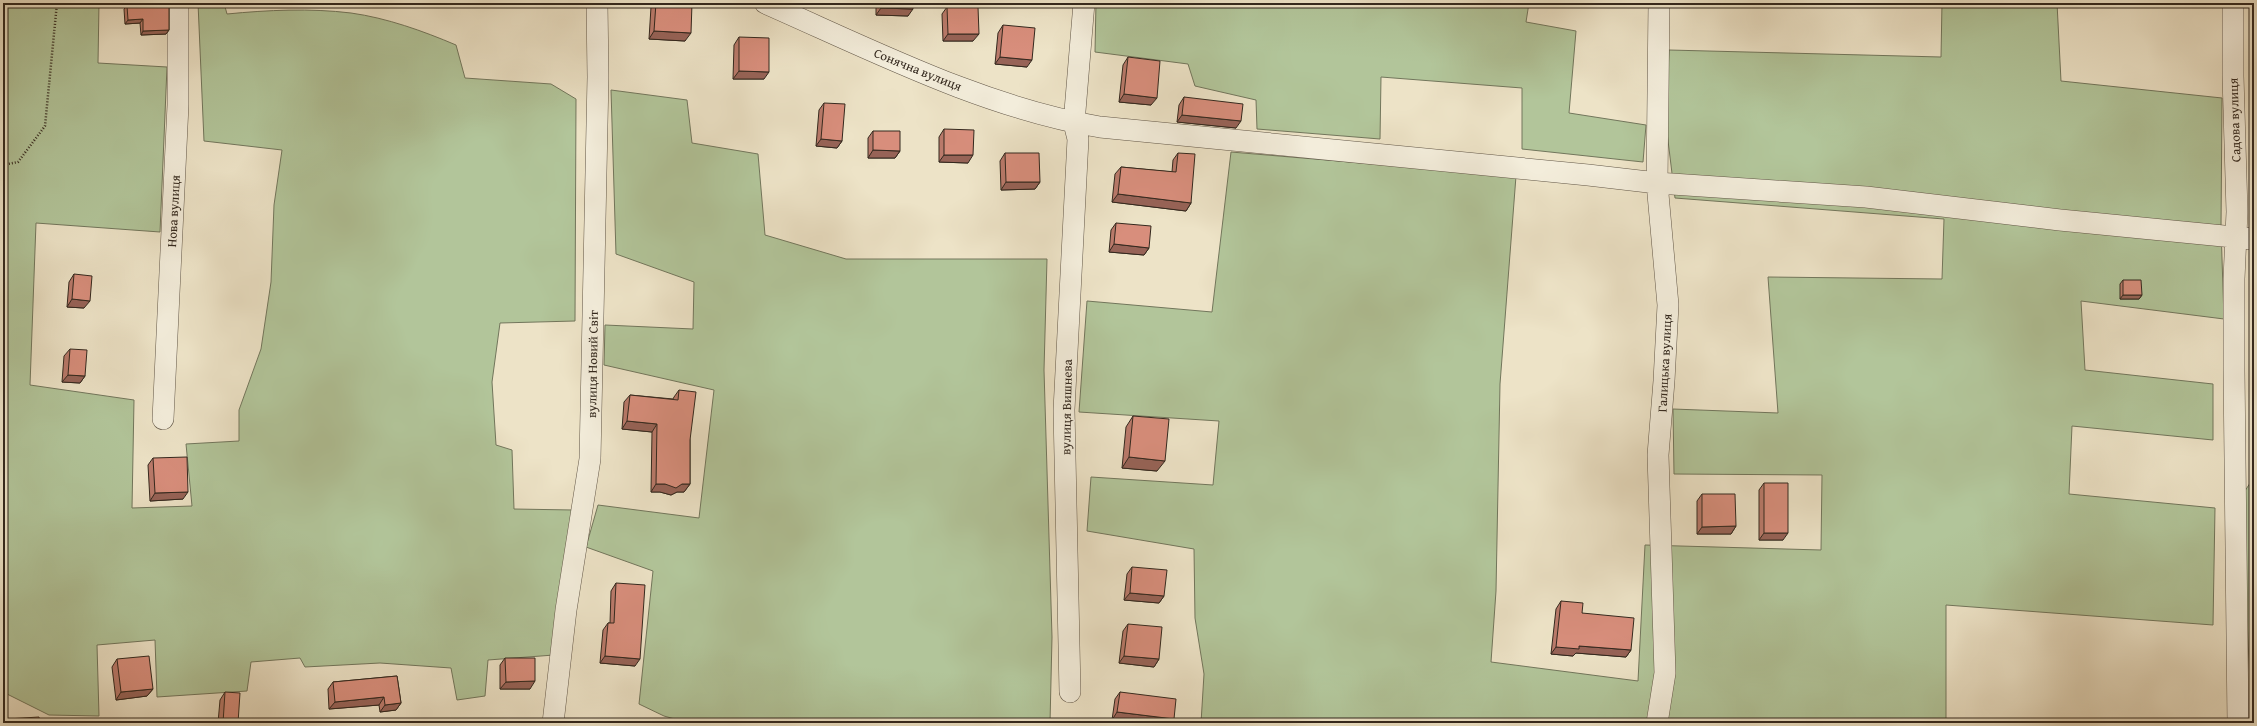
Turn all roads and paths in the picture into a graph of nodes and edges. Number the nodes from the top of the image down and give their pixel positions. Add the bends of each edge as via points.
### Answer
1 (57, 3) edge
2 (178, 3) edge
3 (597, 3) edge
4 (765, 3) edge
5 (1084, 3) edge
6 (1659, 3) edge
7 (2234, 3) edge
8 (1074, 123) junction
9 (3, 165) edge
10 (1657, 184) junction
11 (2245, 238) edge
12 (163, 419) dead end
13 (1070, 692) dead end
14 (553, 723) edge
15 (1658, 723) edge
16 (2238, 723) edge

1 - 9 path via 45,126 18,162
2 - 12 street, Нова вулиця via 178,105
3 - 14 street, вулиця Новий Світ via 598,76 590,459 566,610
4 - 8 street, Сонячна вулиця via 937,79
5 - 8 street, вулиця Вишнева
6 - 10 street, Галицька вулиця
7 - 11 street, Садова вулиця
8 - 10 street, Сонячна вулиця
8 - 13 street, вулиця Вишнева via 1078,139 1064,410
10 - 11 street, Сонячна вулиця via 1866,197 2060,220
10 - 15 street, Галицька вулиця via 1668,305 1658,455 1666,673
11 - 16 street, Садова вулиця via 2234,371

